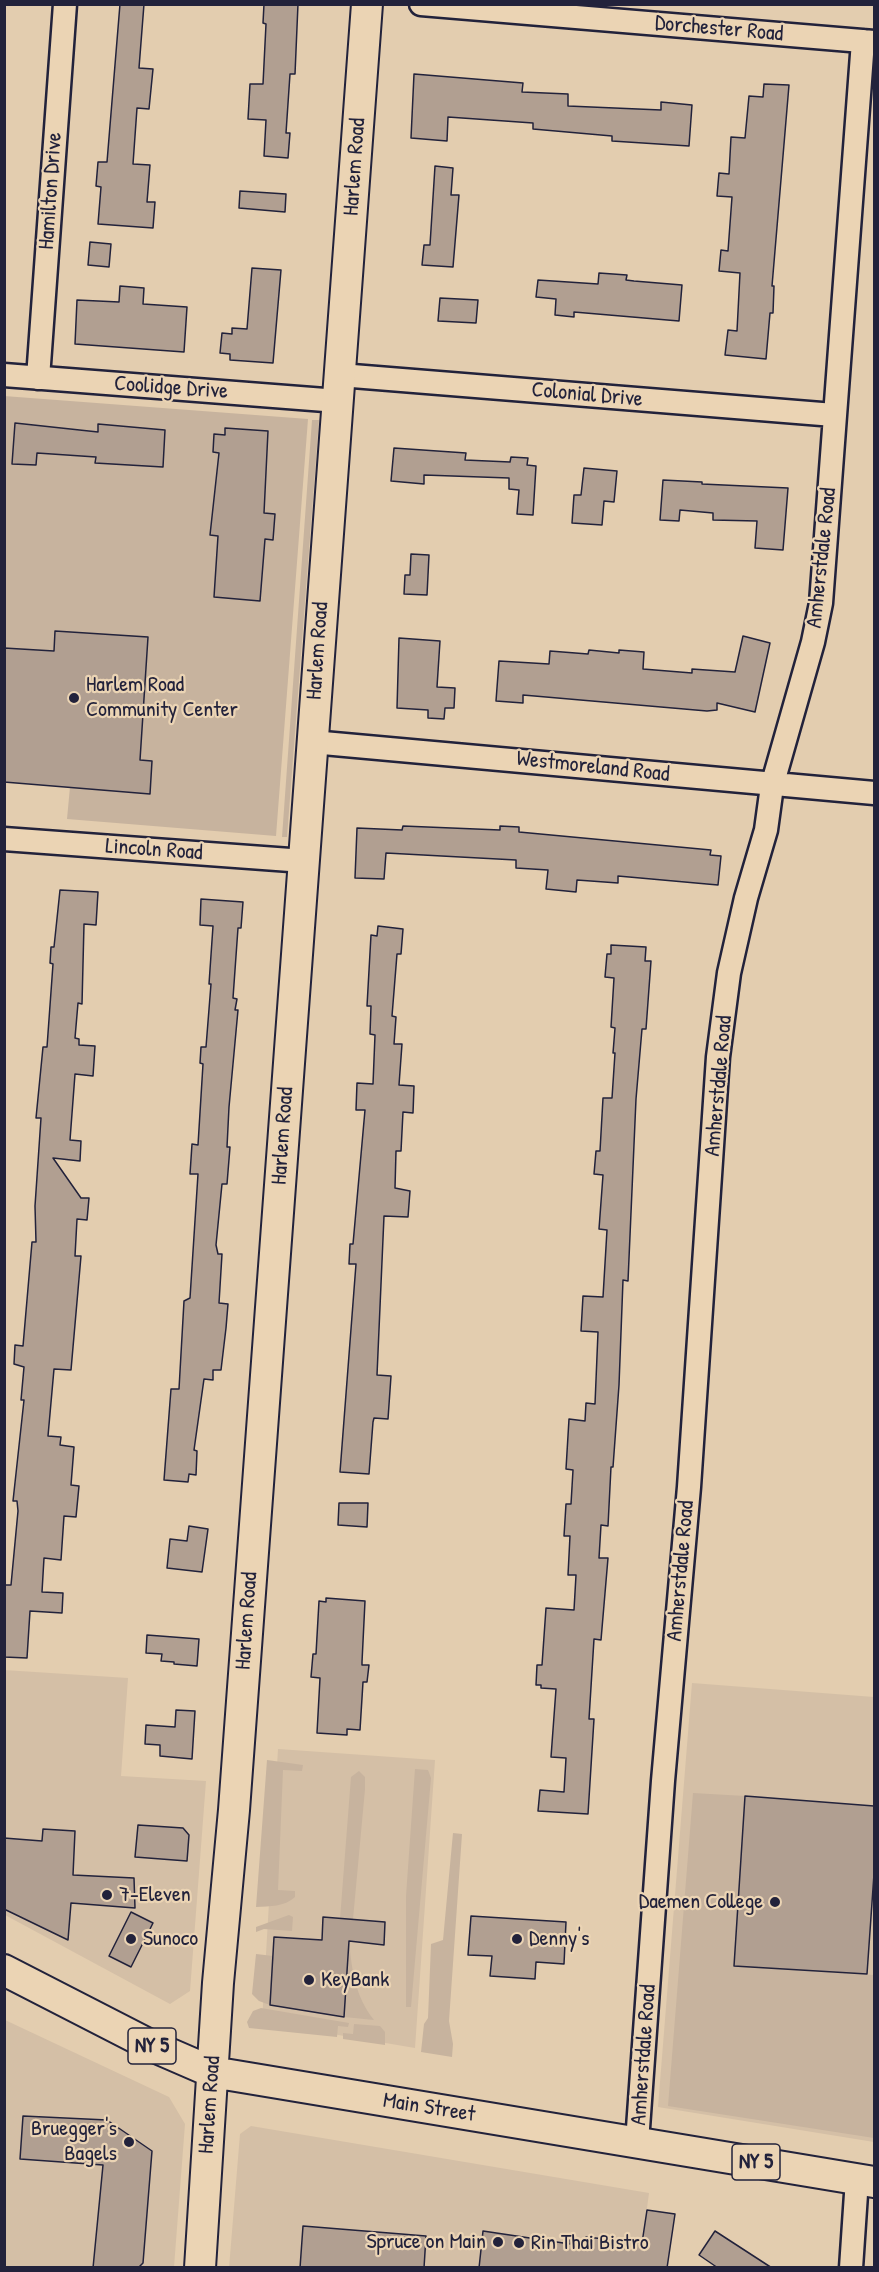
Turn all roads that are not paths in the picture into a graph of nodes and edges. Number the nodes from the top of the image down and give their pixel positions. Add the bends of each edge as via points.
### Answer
1 (65, 4) edge
2 (367, 4) edge
3 (421, 4) edge
4 (869, 41) edge
5 (4, 375) edge
6 (38, 378) junction
7 (339, 388) junction
8 (834, 415) junction
9 (312, 742) junction
10 (772, 786) junction
11 (874, 793) edge
12 (4, 839) edge
13 (304, 861) junction
14 (4, 1970) edge
15 (212, 2072) junction
16 (637, 2142) junction
17 (866, 2180) edge
18 (200, 2268) edge
19 (852, 2268) edge

1 - 6 street, Hamilton Drive
2 - 7 main road, Harlem Road
3 - 4 street, Dorchester Road
4 - 8 street, Amherstdale Road
5 - 6 street, Coolidge Drive
6 - 7 street, Coolidge Drive
7 - 8 street, Colonial Drive
7 - 9 main road, Harlem Road
8 - 10 street, Amherstdale Road via 821,603
9 - 10 street, Westmoreland Road
9 - 13 main road, Harlem Road
10 - 11 street, Westmoreland Road
10 - 16 street, Amherstdale Road via 766,830 729,973 718,1057 691,1463
12 - 13 street, Lincoln Road
13 - 15 main road, Harlem Road
14 - 15 main road, Main Street / NY 5 via 152,2046
15 - 16 main road, Main Street / NY 5
15 - 18 main road, Harlem Road
16 - 17 main road, Main Street / NY 5
17 - 19 street

